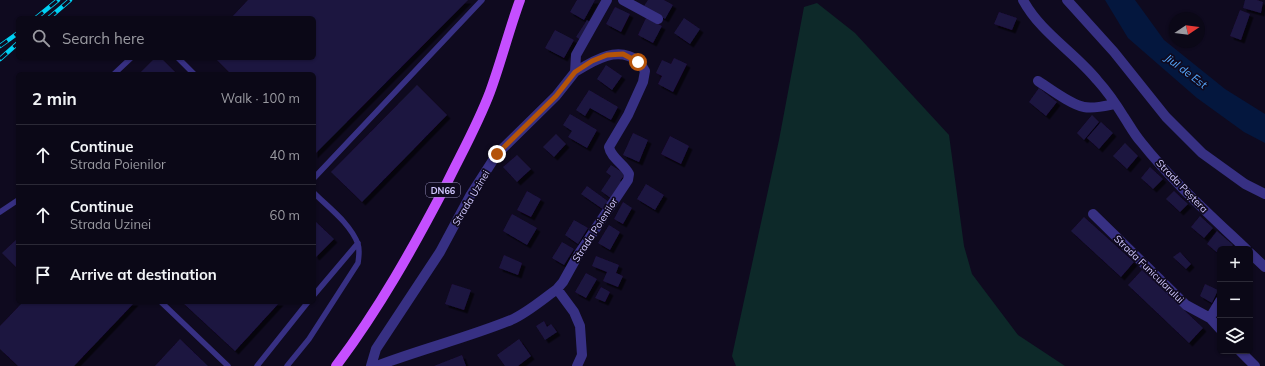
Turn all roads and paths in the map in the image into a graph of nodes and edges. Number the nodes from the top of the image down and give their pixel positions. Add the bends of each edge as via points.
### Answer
1 (482, 0) edge
2 (520, 0) edge
3 (607, 0) edge
4 (623, 0) edge
5 (1023, 0) edge
6 (1066, 0) edge
7 (658, 19) dead end
8 (129, 60) edge
9 (180, 60) edge
10 (116, 72) edge
11 (192, 72) edge
12 (575, 72) junction
13 (1038, 81) dead end
14 (1115, 104) junction
15 (316, 176) edge
16 (1265, 194) edge
17 (316, 195) edge
18 (16, 201) edge
19 (0, 212) edge
20 (1092, 214) dead end
21 (358, 243) junction
22 (1243, 246) edge
23 (1253, 256) edge
24 (1265, 267) edge
25 (557, 289) junction
26 (316, 293) edge
27 (163, 304) edge
28 (306, 304) edge
29 (1217, 307) edge
30 (1210, 318) junction
31 (1217, 326) edge
32 (1243, 354) edge
33 (228, 366) edge
34 (257, 366) edge
35 (287, 366) edge
36 (336, 366) edge
37 (371, 366) edge
38 (377, 366) edge
39 (577, 366) edge
40 (1255, 366) edge

1 - 15 lane
2 - 36 main road, DN66 via 490,92 471,136 397,274 368,322
3 - 12 street via 576,55
4 - 7 street
5 - 14 street via 1049,35 1075,56 1098,80
6 - 16 street via 1114,52 1166,117 1202,153 1245,184
8 - 10 lane
9 - 11 lane
12 - 25 street, Strada Poienilor via 607,55 623,54 638,62 645,71 643,82 628,115 609,147 610,153 626,168 628,180
12 - 37 street, Strada Uzinei via 556,96 497,154 470,196 440,252 376,349
13 - 14 street via 1083,107
14 - 22 street, Strada Peștera via 1132,131 1161,166
17 - 21 lane via 347,226
18 - 19 lane
20 - 30 street, Strada Funicularului via 1186,305
21 - 26 lane
21 - 35 lane via 358,263 309,339
23 - 24 street
25 - 38 street, Strada Poienilor via 512,319
25 - 39 street via 574,312 580,326 582,354
27 - 33 lane
28 - 34 lane
29 - 30 street
30 - 31 street, Strada Funicularului
32 - 40 street

